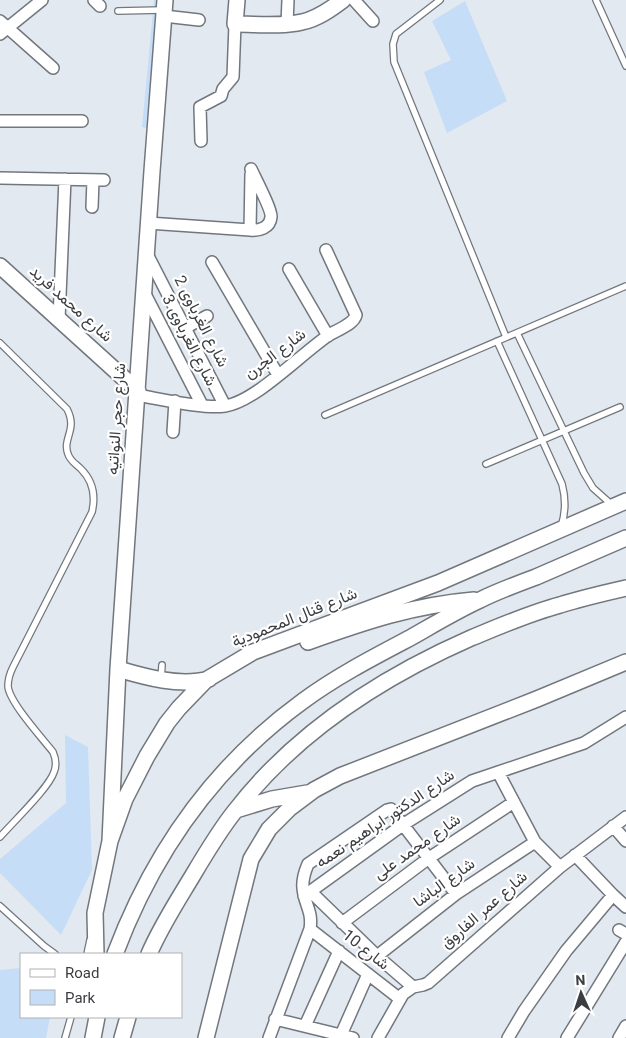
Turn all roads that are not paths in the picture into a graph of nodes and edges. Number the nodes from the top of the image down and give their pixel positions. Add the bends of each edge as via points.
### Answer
1 (237, 0) edge
2 (288, 0) edge
3 (354, 0) edge
4 (440, 0) edge
5 (596, 0) edge
6 (39, 1) edge
7 (339, 2) edge
8 (165, 8) edge
9 (118, 11) dead end
10 (199, 20) dead end
11 (373, 21) dead end
12 (235, 24) junction
13 (287, 24) junction
14 (3, 28) edge
15 (626, 66) edge
16 (53, 68) dead end
17 (0, 121) edge
18 (82, 121) dead end
19 (201, 140) dead end
20 (0, 178) edge
21 (65, 179) junction
22 (92, 207) dead end
23 (148, 223) junction
24 (250, 230) junction
25 (326, 250) dead end
26 (146, 252) junction
27 (212, 262) dead end
28 (0, 266) edge
29 (289, 269) dead end
30 (626, 286) edge
31 (144, 292) junction
32 (207, 316) dead end
33 (59, 319) junction
34 (186, 328) junction
35 (517, 333) junction
36 (328, 336) junction
37 (506, 337) junction
38 (497, 341) junction
39 (0, 343) edge
40 (278, 375) junction
41 (138, 393) junction
42 (175, 401) junction
43 (202, 405) junction
44 (225, 406) junction
45 (620, 407) dead end
46 (325, 415) dead end
47 (564, 431) junction
48 (172, 432) dead end
49 (541, 440) junction
50 (486, 464) dead end
51 (620, 503) edge
52 (560, 530) junction
53 (626, 538) edge
54 (626, 588) edge
55 (480, 600) junction
56 (626, 662) edge
57 (118, 669) junction
58 (206, 680) junction
59 (626, 717) edge
60 (498, 772) junction
61 (310, 793) junction
62 (514, 802) junction
63 (236, 810) junction
64 (626, 816) edge
65 (404, 824) junction
66 (613, 826) junction
67 (0, 836) edge
68 (110, 840) junction
69 (626, 841) edge
70 (535, 842) junction
71 (575, 854) junction
72 (429, 858) junction
73 (560, 867) junction
74 (307, 894) junction
75 (456, 894) junction
76 (613, 896) junction
77 (0, 906) edge
78 (626, 907) edge
79 (95, 914) junction
80 (342, 923) junction
81 (310, 928) junction
82 (626, 942) edge
83 (339, 951) junction
84 (54, 953) edge
85 (87, 953) edge
86 (96, 953) edge
87 (115, 953) edge
88 (150, 953) edge
89 (377, 956) junction
90 (368, 974) junction
91 (412, 987) junction
92 (400, 999) junction
93 (71, 1018) edge
94 (97, 1018) edge
95 (128, 1018) edge
96 (275, 1019) junction
97 (311, 1031) edge
98 (341, 1035) junction
99 (66, 1038) edge
100 (93, 1038) edge
101 (122, 1038) edge
102 (206, 1038) edge
103 (268, 1038) edge
104 (353, 1038) edge
105 (378, 1038) edge
106 (508, 1038) edge
107 (567, 1038) edge

1 - 12 main road
2 - 13 street
3 - 11 street
4 - 37 lane via 396,34 394,62
5 - 15 lane
6 - 14 street
7 - 13 main road via 314,18
8 - 9 lane
8 - 10 street
8 - 23 main road, شارع حجر النواتيه
12 - 13 main road
12 - 19 street via 233,77 221,96 200,107
14 - 16 street
17 - 18 street
20 - 21 street
21 - 22 street via 98,180
21 - 33 street
23 - 24 street
23 - 26 main road, شارع حجر النواتيه
24 - 24 street via 263,228 271,218 251,169
25 - 36 street, شارع الجرن via 356,316
26 - 31 main road, شارع حجر النواتيه
26 - 34 street, شارع الغرباوى 2
27 - 40 street
28 - 33 main road, شارع محمد فريد
29 - 36 street
30 - 35 lane
31 - 41 main road, شارع حجر النواتيه
31 - 43 street, شارع الغرباوى 3
32 - 34 street
33 - 41 main road, شارع محمد فريد
34 - 44 street, شارع الغرباوى 2
35 - 37 lane
35 - 47 lane
36 - 40 street, شارع الجرن
37 - 38 lane
38 - 46 lane
38 - 49 lane
39 - 67 lane via 67,409 72,422 67,441 68,453 87,477 94,503 8,680 14,701 53,752 56,762 46,785
40 - 44 street, شارع الجرن via 242,401
41 - 42 street, شارع الجرن
41 - 57 main road, شارع حجر النواتيه
42 - 43 street, شارع الجرن
42 - 48 street
43 - 44 street, شارع الجرن
45 - 47 lane
47 - 49 lane
47 - 51 lane via 588,481 599,495
49 - 50 lane
49 - 52 lane via 564,493 565,512
51 - 52 main road, شارع قنال المحمودية
52 - 58 main road, شارع قنال المحمودية via 438,583 270,645 236,660
53 - 55 main road
54 - 63 main road via 524,617 455,645 390,678 302,741
55 - 58 main road via 446,602 402,611
55 - 87 main road via 326,685 282,717 241,754 202,797 166,847 137,901
56 - 61 main road via 340,776
57 - 58 main road via 162,672 191,682
57 - 68 main road, شارع حجر النواتيه
58 - 68 main road, شارع قنال المحمودية via 156,739 125,799
59 - 60 street, شارع الدكتور ابراهيم نعمه via 584,743
60 - 62 street
60 - 65 street, شارع الدكتور ابراهيم نعمه via 472,781
61 - 63 main road via 272,799
61 - 102 main road via 269,830 251,859
62 - 70 street
62 - 72 street, شارع محمد على
63 - 88 main road via 176,903
64 - 66 street, شارع عمر الفاروق
65 - 72 street
65 - 74 street, شارع الدكتور ابراهيم نعمه
65 - 74 street via 392,810 387,810 308,864 303,888
66 - 69 street
66 - 71 street, شارع عمر الفاروق
68 - 79 main road, شارع قنال المحمودية
70 - 73 street
70 - 75 street, شارع الباشا
71 - 73 street, شارع عمر الفاروق
71 - 76 street
72 - 75 street
72 - 80 street, شارع محمد على
73 - 91 street, شارع عمر الفاروق via 428,983
74 - 80 street
74 - 81 street
75 - 89 street, شارع الباشا
76 - 78 street
76 - 106 street via 566,951
77 - 84 lane
79 - 85 lane, شارع قنال المحمودية
79 - 86 main road
80 - 89 street
81 - 83 street, شارع 10
81 - 96 street
82 - 107 street
83 - 90 street, شارع 10
83 - 97 street
89 - 91 street
90 - 92 street, شارع 10
90 - 98 street
91 - 92 street, شارع عمر الفاروق
92 - 105 street, شارع عمر الفاروق
93 - 99 lane
94 - 100 main road
95 - 101 main road
96 - 97 street
96 - 103 street
97 - 98 street
98 - 104 street

